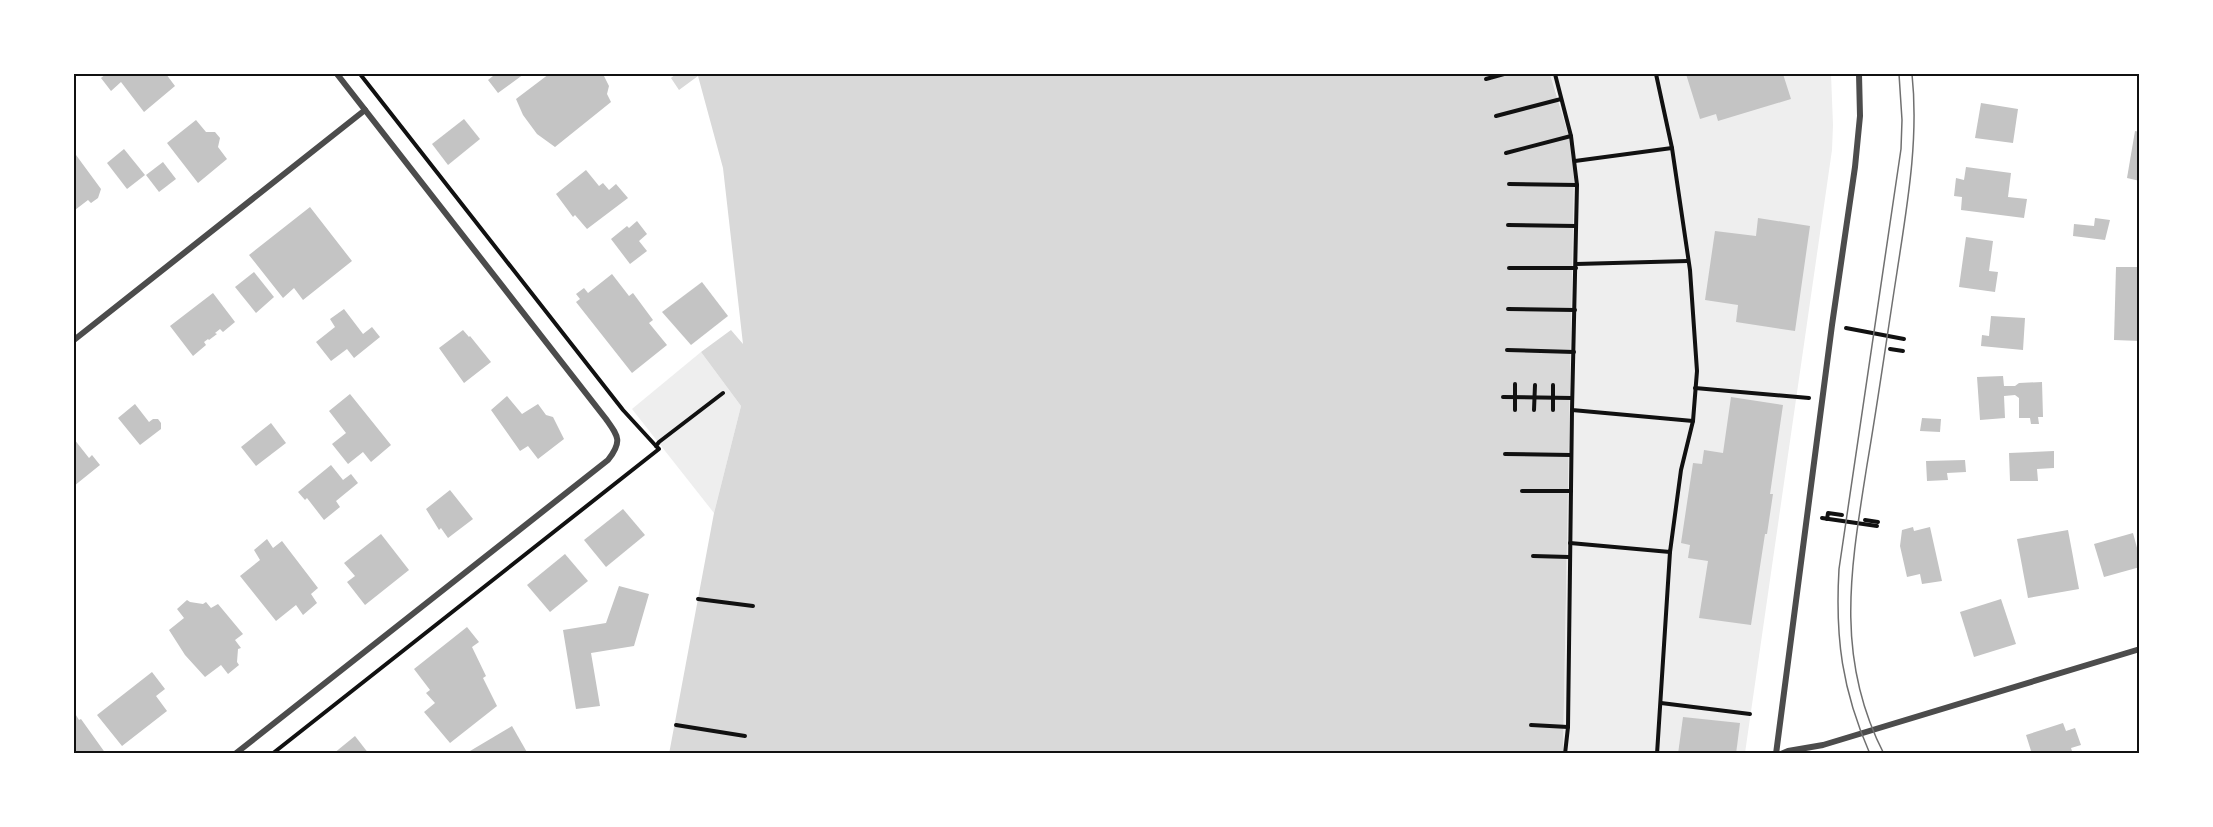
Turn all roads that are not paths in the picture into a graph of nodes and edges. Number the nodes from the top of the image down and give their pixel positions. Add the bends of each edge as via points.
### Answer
1 (336, 74) edge
2 (1859, 74) edge
3 (365, 110) junction
4 (74, 340) edge
5 (2139, 649) edge
6 (235, 753) edge
7 (1776, 753) edge
8 (1781, 753) edge

1 - 3 street
2 - 7 street via 1855,167
3 - 4 street
3 - 6 street via 600,410 618,443 608,460
5 - 8 street via 1823,746

